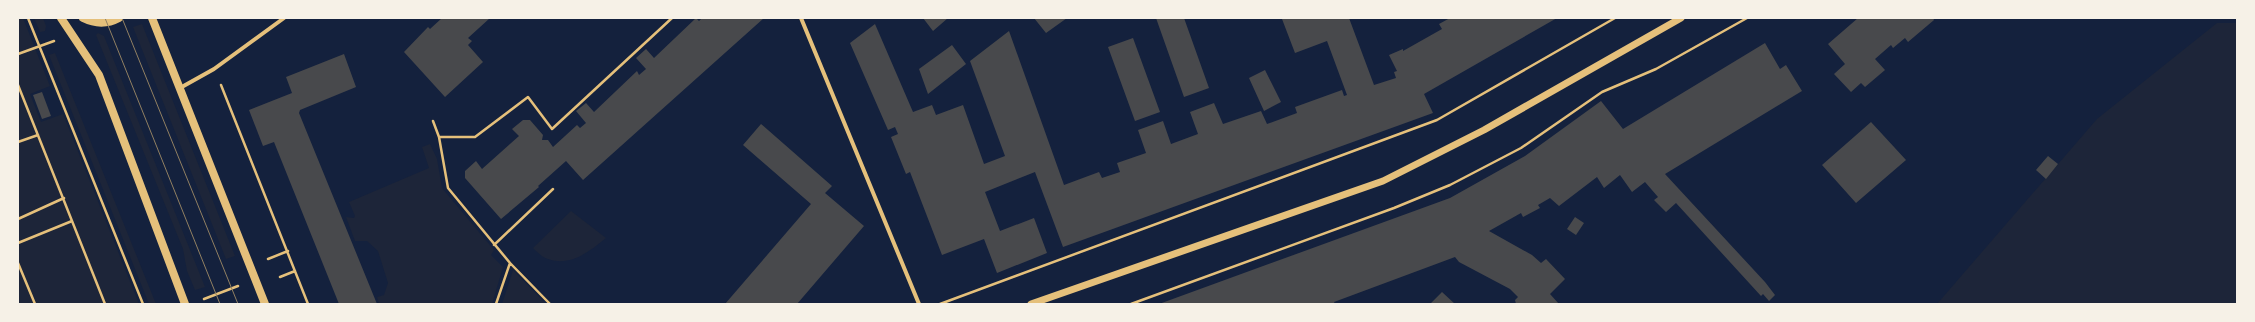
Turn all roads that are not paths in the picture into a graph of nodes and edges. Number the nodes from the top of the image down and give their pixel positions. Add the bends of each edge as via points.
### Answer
1 (61, 18) edge
2 (83, 18) edge
3 (119, 18) edge
4 (152, 18) edge
5 (284, 18) edge
6 (801, 18) edge
7 (1681, 18) edge
8 (180, 88) junction
9 (185, 304) edge
10 (265, 304) edge
11 (919, 304) edge
12 (1031, 304) edge

1 - 9 main road via 99,75
2 - 3 main road via 96,23 107,23
4 - 8 main road
5 - 8 street via 214,69
6 - 11 street
7 - 12 street via 1484,130 1384,181
8 - 10 main road

